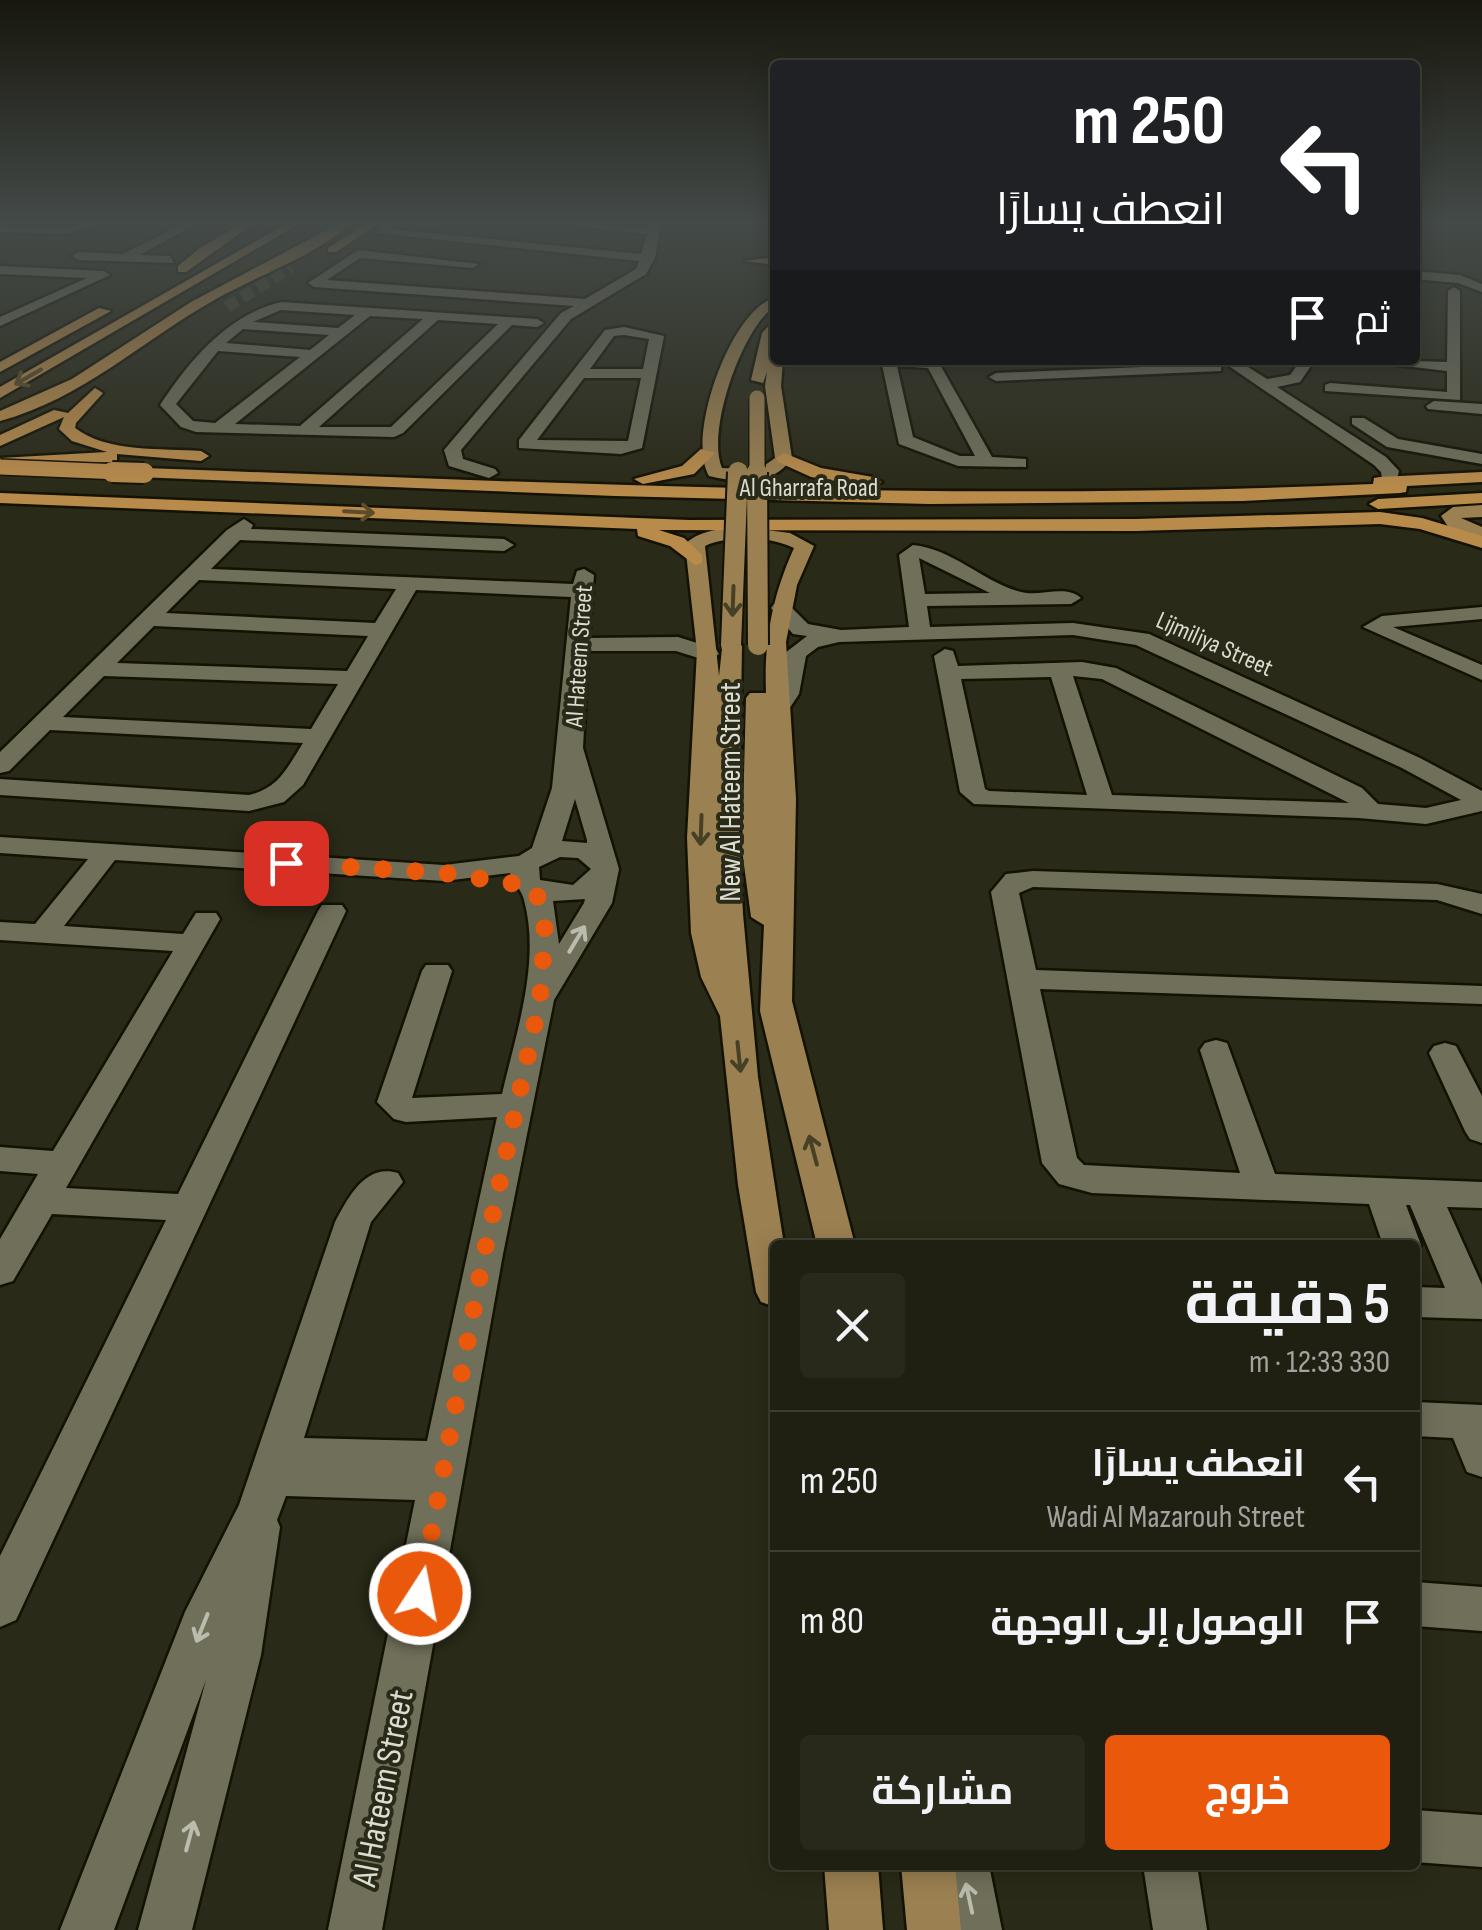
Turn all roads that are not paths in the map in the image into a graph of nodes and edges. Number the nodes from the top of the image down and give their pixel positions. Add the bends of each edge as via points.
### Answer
1 (99, 314) edge
2 (123, 314) edge
3 (138, 314) edge
4 (177, 314) edge
5 (185, 314) edge
6 (186, 314) edge
7 (256, 314) tunnel mouth
8 (363, 314) edge
9 (394, 314) edge
10 (569, 314) edge
11 (756, 314) edge
12 (766, 314) edge
13 (1456, 314) edge
14 (179, 317) junction
15 (434, 317) junction
16 (508, 322) junction
17 (538, 323) dead end
18 (242, 325) junction
19 (341, 332) junction
20 (770, 332) edge
21 (102, 335) junction
22 (216, 346) junction
23 (311, 354) junction
24 (525, 362) junction
25 (571, 365) junction
26 (775, 365) edge
27 (889, 365) edge
28 (934, 365) edge
29 (1017, 365) edge
30 (1174, 365) edge
31 (1223, 365) edge
32 (1311, 365) edge
33 (1404, 365) edge
34 (0, 368) edge
35 (651, 374) junction
36 (1025, 376) junction
37 (996, 377) dead end
38 (450, 382) junction
39 (1457, 382) junction
40 (509, 384) junction
41 (1266, 384) junction
42 (101, 389) junction
43 (0, 393) edge
44 (1330, 397) junction
45 (1288, 398) junction
46 (1482, 398) edge
47 (749, 399) junction
48 (1482, 408) edge
49 (1404, 412) junction
50 (0, 416) edge
51 (220, 428) junction
52 (0, 431) edge
53 (304, 431) junction
54 (0, 444) edge
55 (1362, 447) junction
56 (155, 452) junction
57 (707, 453) junction
58 (1473, 453) edge
59 (209, 457) junction
60 (784, 458) junction
61 (986, 462) junction
62 (1020, 463) dead end
63 (0, 465) edge
64 (488, 473) junction
65 (1438, 479) junction
66 (1482, 479) edge
67 (636, 480) junction
68 (675, 481) junction
69 (0, 482) edge
70 (876, 482) junction
71 (1389, 482) junction
72 (134, 487) junction
73 (0, 498) edge
74 (1158, 498) junction
75 (1482, 498) edge
76 (0, 507) edge
77 (1290, 508) junction
78 (1482, 511) edge
79 (583, 524) junction
80 (1059, 525) junction
81 (1482, 532) edge
82 (1482, 542) edge
83 (695, 559) junction
84 (195, 574) junction
85 (410, 583) junction
86 (492, 586) junction
87 (1019, 598) junction
88 (1071, 598) dead end
89 (917, 603) junction
90 (781, 608) junction
91 (703, 610) junction
92 (1482, 614) edge
93 (149, 619) junction
94 (382, 630) junction
95 (926, 634) junction
96 (841, 636) junction
97 (656, 643) junction
98 (578, 645) junction
99 (732, 648) junction
100 (98, 669) junction
101 (1060, 670) junction
102 (1482, 673) edge
103 (353, 678) junction
104 (777, 710) junction
105 (44, 723) junction
106 (318, 737) junction
107 (572, 741) junction
108 (0, 766) edge
109 (1455, 784) junction
110 (0, 787) edge
111 (1482, 802) edge
112 (1102, 803) junction
113 (1362, 807) junction
114 (0, 845) edge
115 (118, 853) junction
116 (603, 867) junction
117 (534, 873) junction
118 (1482, 905) edge
119 (332, 911) dead end
120 (0, 931) edge
121 (53, 934) junction
122 (437, 971) dead end
123 (1022, 979) junction
124 (1482, 994) edge
125 (540, 1000) junction
126 (776, 1011) junction
127 (1216, 1050) dead end
128 (1445, 1053) dead end
129 (513, 1112) junction
130 (1482, 1131) edge
131 (0, 1159) edge
132 (63, 1164) junction
133 (386, 1182) dead end
134 (1262, 1187) junction
135 (1383, 1192) junction
136 (1423, 1193) junction
137 (1482, 1195) edge
138 (42, 1200) junction
139 (188, 1208) junction
140 (835, 1240) edge
141 (1400, 1240) edge
142 (770, 1268) edge
143 (0, 1271) edge
144 (1420, 1294) edge
145 (1476, 1304) edge
146 (1420, 1420) edge
147 (1477, 1434) edge
148 (444, 1471) junction
149 (269, 1481) junction
150 (11, 1560) edge
151 (1420, 1604) edge
152 (0, 1605) edge
153 (1482, 1609) edge
154 (1420, 1836) edge
155 (1482, 1841) edge
156 (928, 1870) edge
157 (963, 1870) edge
158 (1171, 1870) edge
159 (87, 1930) edge
160 (165, 1930) edge
161 (355, 1930) edge
162 (934, 1930) edge
163 (975, 1930) edge
164 (1180, 1930) edge

1 - 34 highway
2 - 21 highway
3 - 21 highway
4 - 50 highway
5 - 14 highway
6 - 14 highway
7 - 18 street
8 - 19 street
9 - 15 street
10 - 24 street
11 - 57 main road via 726,372
12 - 47 main road, New Al Hateem Street via 746,353
13 - 39 street
14 - 50 highway via 48,398
15 - 16 street
15 - 53 street
16 - 17 street
16 - 38 street
18 - 19 street
18 - 22 street
19 - 23 street
20 - 47 main road, New Al Hateem Street
21 -> 43 highway
22 - 23 street
22 - 51 street via 168,405 187,424
23 - 51 street
24 - 25 street
24 - 40 street
25 - 35 street
25 - 35 street via 610,332 653,333
25 - 35 street via 525,444 634,446
26 - 60 main road
27 - 61 street via 905,440 953,460
28 - 61 street
29 - 36 street
30 - 36 street
31 - 41 street
32 - 44 street
33 - 39 street
36 - 37 street
38 - 40 street
38 - 53 street via 393,432
39 - 44 street
39 - 46 street
39 - 49 street
40 - 64 street via 450,456
41 - 44 street
41 - 45 street
42 - 52 highway
42 - 54 highway
42 - 56 highway via 68,422 71,434
44 - 45 street
44 - 49 street
44 - 58 street via 1393,443
45 - 55 street
47 - 99 main road, New Al Hateem Street, bridge
48 - 49 street
49 - 58 street via 1410,431
51 - 53 street
54 - 56 highway
55 - 65 street via 1398,468
55 - 71 street via 1388,468
56 - 59 highway
57 - 60 main road via 710,468 733,476 772,472
57 - 67 highway via 688,470
59 - 63 highway
59 - 64 highway
59 - 72 highway via 112,462 79,470 65,482 81,492
60 - 70 highway via 817,473
61 - 62 street
63 - 72 highway, bridge
64 - 67 highway
65 - 66 highway
65 - 71 highway
66 - 74 highway, Al Gharrafa Road
67 - 68 highway
68 - 70 highway
68 - 74 highway
69 - 72 highway
70 - 71 highway via 1285,490
72 - 73 highway
72 - 74 highway, Al Gharrafa Road
72 - 76 highway
72 - 77 highway, Al Gharrafa Road via 747,512
72 -> 79 highway
75 - 77 highway, Al Gharrafa Road
77 - 80 highway
78 - 81 main road via 1450,516
79 - 80 highway
79 - 83 highway via 660,536
80 - 82 highway via 1380,518
83 - 90 main road via 696,542 708,536 796,539 804,550
83 - 91 main road
84 - 85 street
84 - 86 street via 239,530 506,541
84 - 93 street
85 - 86 street
85 - 94 street
86 - 98 street, Al Hateem Street via 583,581
87 - 88 street
87 - 89 street
87 - 89 street via 918,551 909,555
89 - 95 street
90 - 96 street, Lijmiliya Street via 801,629
90 - 104 main road via 774,656
91 - 97 street via 688,630
91 - 99 main road
92 - 102 street via 1374,627
93 - 94 street
93 - 100 street
94 - 103 street
95 - 96 street, Lijmiliya Street
95 - 109 street, Lijmiliya Street via 1072,629 1141,638
96 - 104 street, Lijmiliya Street via 796,653
97 - 98 street
97 - 99 street
98 - 107 street, Al Hateem Street
99 - 126 main road, New Al Hateem Street
99 -> 142 main road, New Al Hateem Street via 726,856 735,1016 753,1185
100 - 103 street
100 - 105 street
101 - 112 street
101 - 112 street via 947,665 973,792 992,801
101 - 113 street via 1117,676 1353,793
103 - 106 street
104 - 126 main road via 782,799
105 - 106 street
105 - 108 street
106 - 110 street via 285,791 262,801
107 - 116 street, Al Hateem Street
107 - 117 street, Al Hateem Street via 556,821
109 - 111 street, Lijmiliya Street
109 - 113 street
111 - 113 street via 1426,816
112 - 113 street
114 - 115 street
115 - 117 street
115 - 121 street
116 - 117 street via 577,849
116 - 117 street via 596,884 553,894
125 -> 116 street, Al Hateem Street via 598,904
117 - 125 street, Al Hateem Street via 545,930
118 - 123 street via 1450,893 1024,879 1005,892
119 - 139 street
120 - 121 street
121 - 132 street via 200,931
122 - 129 street via 393,1096 398,1108 456,1117
123 - 124 street
123 - 134 street via 1065,1170 1092,1180
125 - 129 street, Al Hateem Street
140 -> 126 main road, New Al Hateem Street
127 - 134 street
128 - 130 street
129 - 148 street, Al Hateem Street
131 - 132 street
132 - 138 street
133 - 149 street via 353,1222
134 - 135 street
135 - 136 street
135 - 141 street
136 - 137 street
136 - 145 street
138 - 139 street
138 - 143 street
139 - 150 street
144 - 145 street
146 - 147 street
148 - 149 street
148 - 161 street, Al Hateem Street
149 -> 159 street via 208,1612
160 -> 149 street via 237,1656
150 - 152 street
151 - 153 street
154 - 155 street
156 - 162 main road
163 -> 157 street
158 - 164 street

